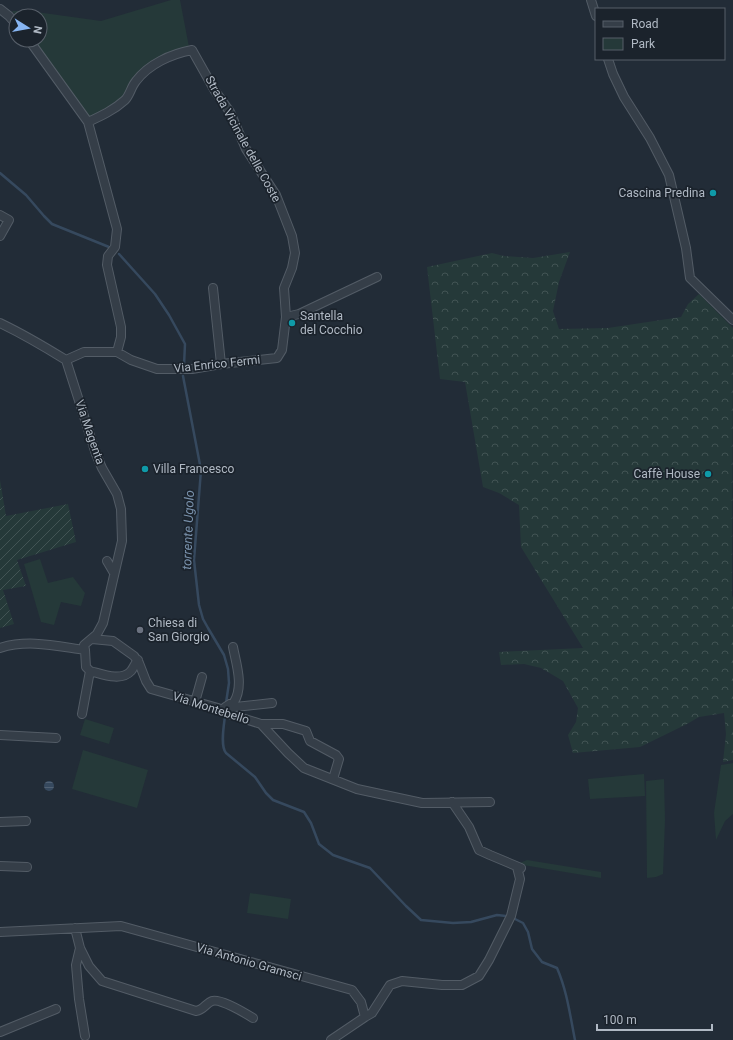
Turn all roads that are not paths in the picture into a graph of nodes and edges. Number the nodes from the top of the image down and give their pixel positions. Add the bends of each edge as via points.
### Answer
1 (591, 0) edge
2 (0, 9) edge
3 (595, 13) edge
4 (8, 15) edge
5 (35, 48) edge
6 (608, 60) edge
7 (88, 122) junction
8 (0, 215) edge
9 (0, 236) edge
10 (377, 278) dead end
11 (213, 288) dead end
12 (286, 317) junction
13 (733, 320) edge
14 (0, 324) edge
15 (117, 352) junction
16 (277, 358) joint
17 (66, 360) junction
18 (221, 364) junction
19 (107, 561) dead end
20 (114, 573) junction
21 (92, 639) junction
22 (233, 646) dead end
23 (0, 648) edge
24 (84, 648) junction
25 (138, 660) junction
26 (88, 669) junction
27 (202, 678) dead end
28 (196, 702) junction
29 (272, 703) dead end
30 (223, 709) junction
31 (82, 714) dead end
32 (261, 724) junction
33 (0, 735) edge
34 (56, 738) dead end
35 (332, 779) junction
36 (452, 802) junction
37 (490, 802) dead end
38 (0, 822) edge
39 (26, 822) dead end
40 (0, 866) edge
41 (27, 867) dead end
42 (75, 928) junction
43 (0, 932) edge
44 (80, 948) junction
45 (56, 1009) dead end
46 (365, 1017) junction
47 (253, 1018) dead end
48 (0, 1032) edge
49 (85, 1036) dead end
50 (331, 1040) edge

1 - 3 street
2 - 4 street
5 - 7 street
6 - 13 street via 624,97 650,138 669,175 686,248 690,278
7 - 12 street, Strada Vicinale delle Coste via 108,114 126,99 135,82 152,66 178,52 192,50 230,112 246,149 276,195 292,236 295,253 284,288
7 - 15 street via 117,229 115,247 108,256 107,265 122,327
8 - 9 street via 9,220
10 - 12 street
11 - 18 street
12 - 16 street, Strada Vicinale delle Coste via 282,350
14 - 17 street
15 - 17 street, Via Enrico Fermi via 84,352
15 - 18 street, Via Enrico Fermi via 157,369 192,369
16 - 18 street, Via Enrico Fermi
17 - 20 street, Via Magenta via 96,454 118,494 122,541
19 - 20 street
20 - 21 street, Via Magenta via 103,623
21 - 24 street
21 - 25 street, Via Montebello via 113,641
22 - 30 street via 239,676 236,700
23 - 24 street via 30,643
24 - 26 street
25 - 26 street via 130,671 122,676
25 - 28 street, Via Montebello via 151,689
26 - 31 street
27 - 28 street
28 - 30 street, Via Montebello
29 - 30 street
30 - 32 street, Via Montebello via 226,713
32 - 35 street, Via Montebello via 304,768
32 - 35 street via 283,724 306,731 310,741 339,759
33 - 34 street
35 - 36 street, Via Montebello via 358,789 400,799 422,803
36 - 37 street, Via Montebello
36 - 46 street via 469,827 480,850 519,868 520,879 511,916 479,976 462,985 402,981 390,985 372,1013
38 - 39 street
40 - 41 street
42 - 43 street, Via Antonio Gramsci
42 - 44 street
42 - 46 street, Via Antonio Gramsci via 121,926 352,990 361,1002
44 - 47 street via 88,966 102,981 196,1011 202,1010 211,1001 218,1000
44 - 49 street via 76,965
45 - 48 street
46 - 50 street

